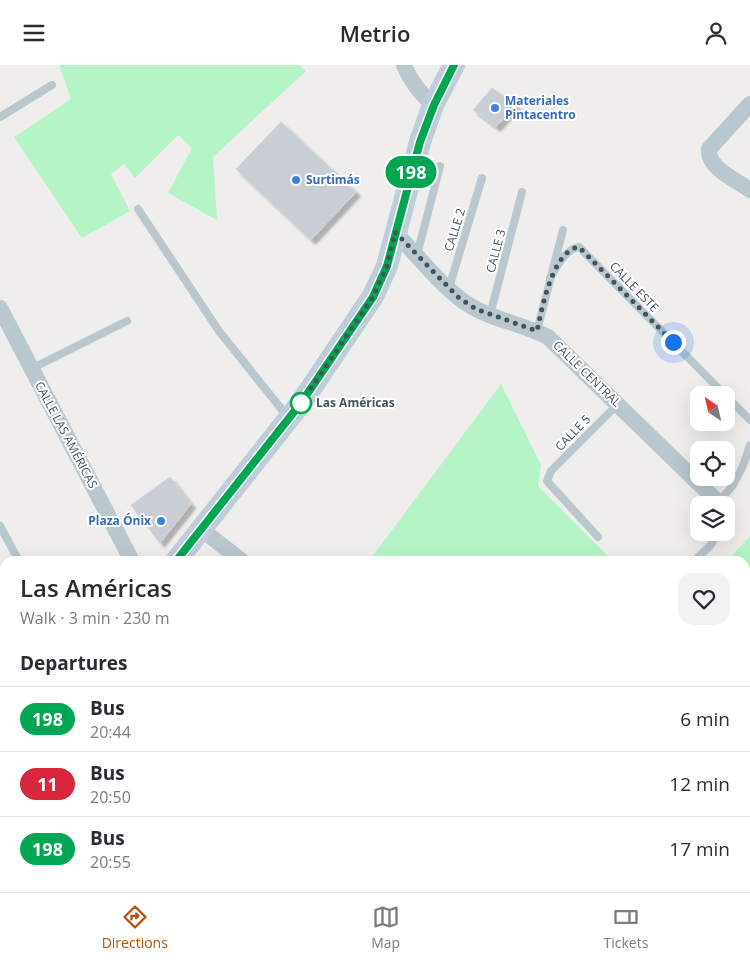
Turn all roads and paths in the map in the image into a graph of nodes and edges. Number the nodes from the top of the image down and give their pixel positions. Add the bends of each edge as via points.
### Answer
1 (404, 65) edge
2 (454, 65) edge
3 (52, 85) dead end
4 (750, 104) edge
5 (434, 105) junction
6 (0, 117) edge
7 (440, 166) dead end
8 (482, 178) dead end
9 (750, 190) edge
10 (522, 192) dead end
11 (138, 209) dead end
12 (563, 230) dead end
13 (395, 232) junction
14 (417, 255) junction
15 (550, 278) junction
16 (449, 288) junction
17 (0, 308) edge
18 (490, 315) junction
19 (128, 321) dead end
20 (537, 331) junction
21 (31, 369) junction
22 (716, 386) edge
23 (618, 403) junction
24 (735, 405) edge
25 (289, 419) junction
26 (750, 420) edge
27 (750, 445) edge
28 (711, 496) edge
29 (724, 496) edge
30 (0, 526) edge
31 (202, 529) junction
32 (598, 537) dead end
33 (713, 541) edge
34 (16, 556) edge
35 (129, 556) edge
36 (180, 556) edge
37 (236, 556) edge
38 (699, 556) edge

1 - 5 street via 417,89
2 - 5 main road
3 - 6 lane
4 - 9 street via 708,149 712,163
5 - 13 main road via 420,142
7 - 14 lane
8 - 16 lane, CALLE 2
10 - 18 lane, CALLE 3
11 - 25 lane via 218,331
12 - 15 lane
13 - 14 street, CALLE CENTRAL
13 - 25 main road via 387,266 373,297
14 - 16 street, CALLE CENTRAL
15 - 20 lane
15 - 22 lane, CALLE ESTE via 566,254 579,247
16 - 18 street, CALLE CENTRAL via 476,309
17 - 21 street, CALLE LAS AMÉRICAS
18 - 20 street, CALLE CENTRAL
19 - 21 lane
20 - 23 street, CALLE CENTRAL via 565,352
21 - 35 street, CALLE LAS AMÉRICAS
23 - 28 street, CALLE CENTRAL
23 - 32 lane, CALLE 5 via 551,471 547,481
24 - 26 lane, CALLE ESTE
25 - 31 main road
27 - 29 lane via 743,466
30 - 34 lane
31 - 36 main road
31 - 37 street
33 - 38 lane

